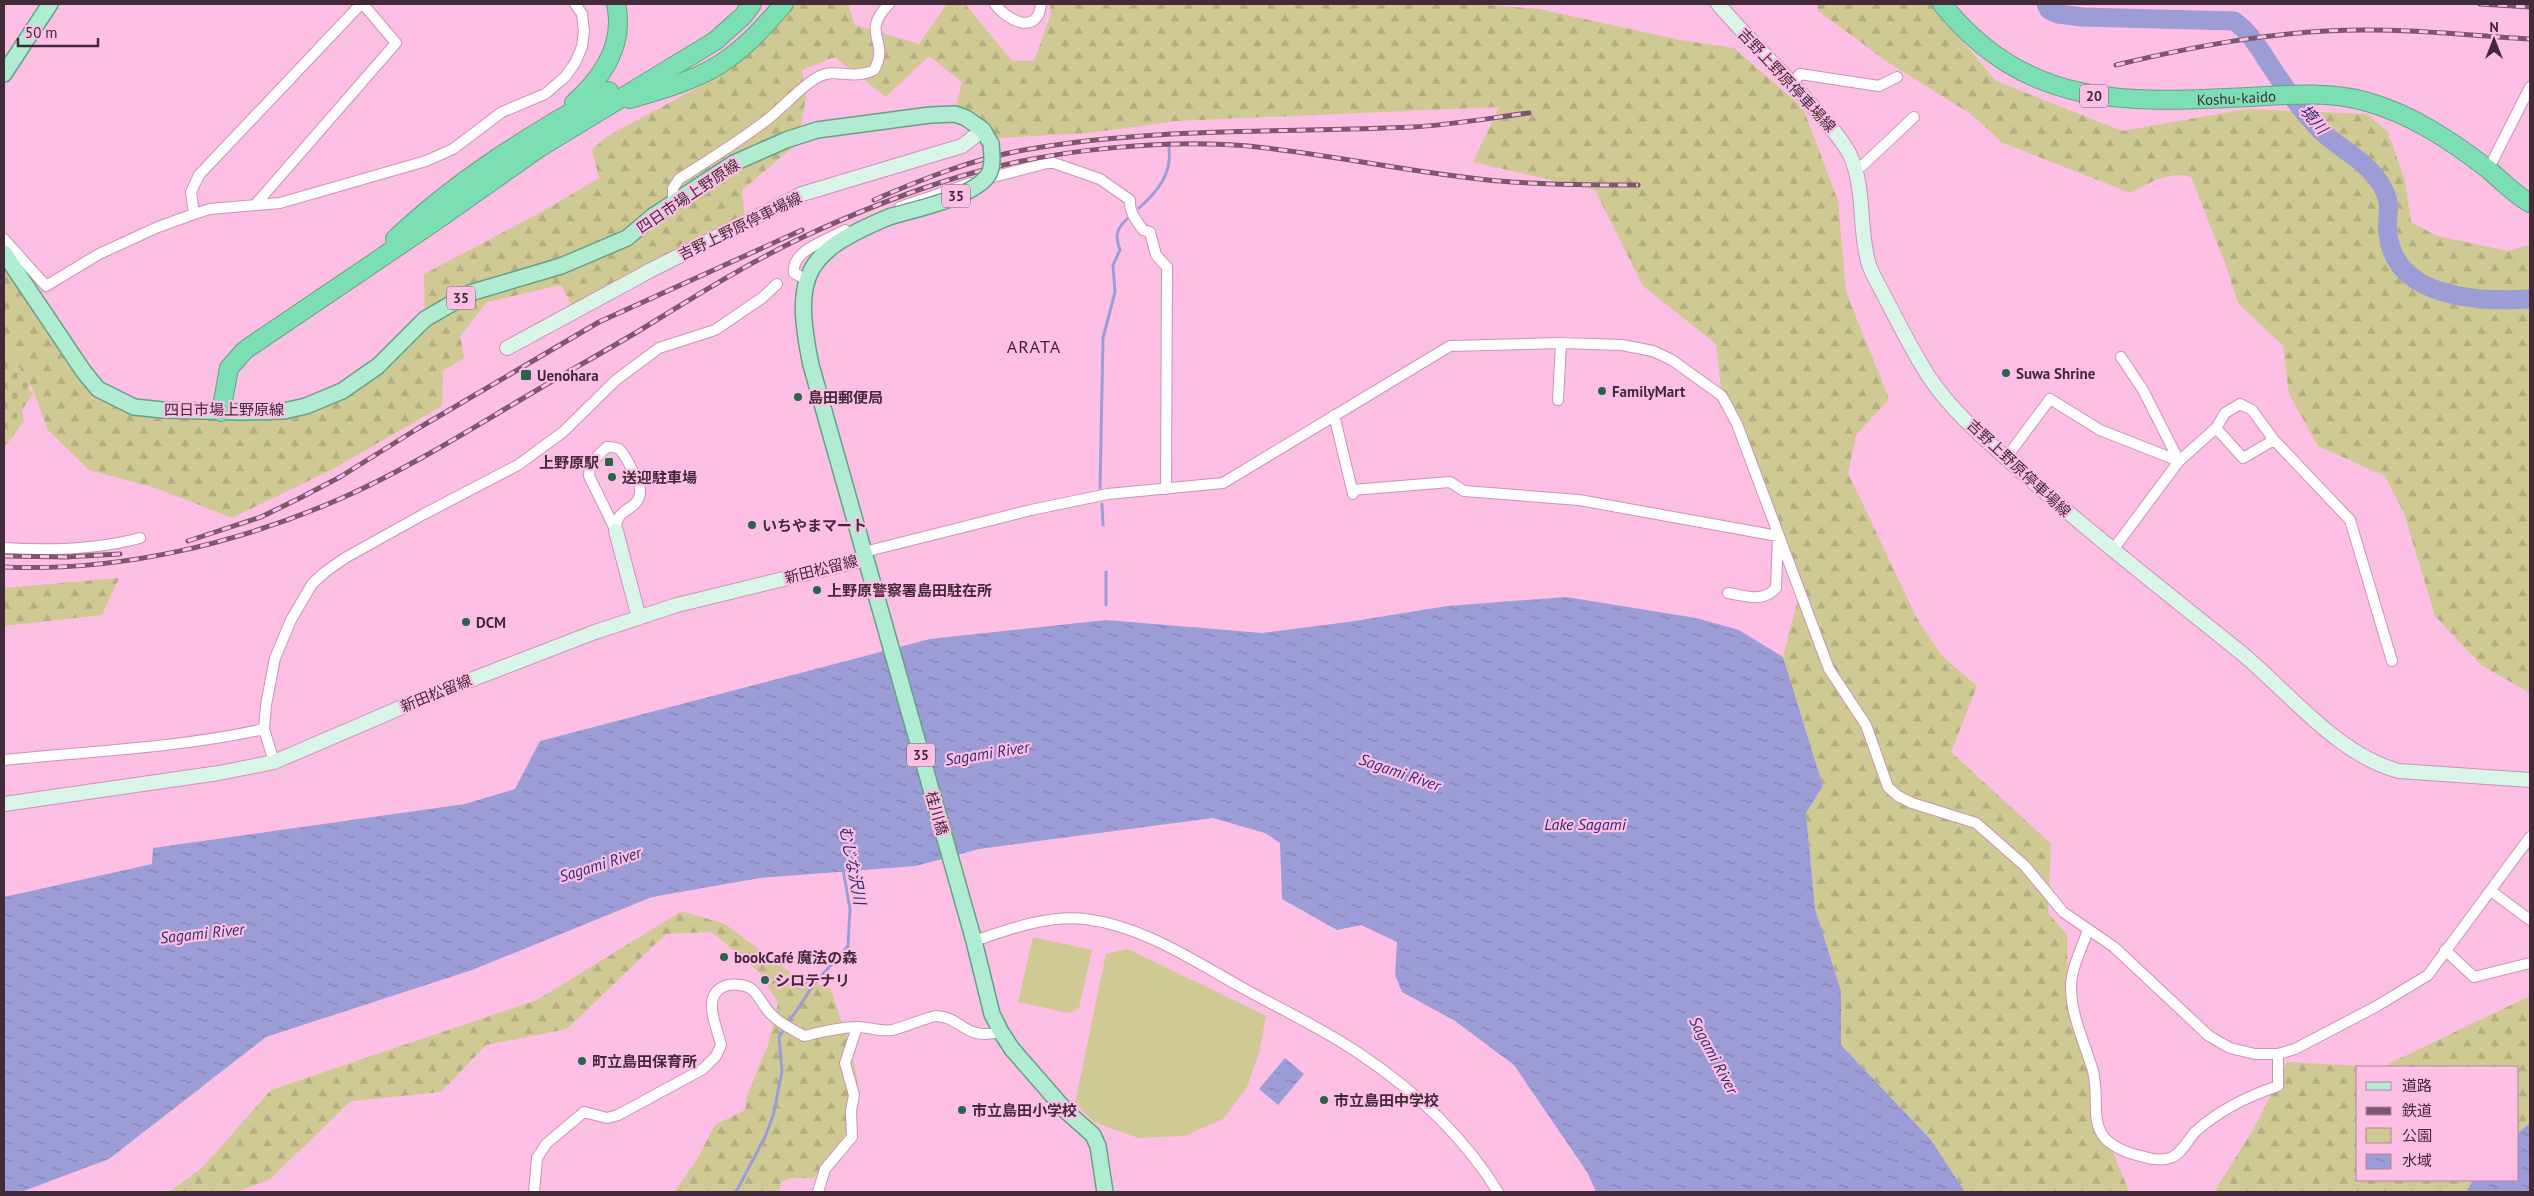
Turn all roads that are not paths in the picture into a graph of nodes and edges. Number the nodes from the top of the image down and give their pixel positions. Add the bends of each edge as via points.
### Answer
1 (50, 4) edge
2 (362, 4) edge
3 (575, 4) edge
4 (616, 4) edge
5 (740, 4) edge
6 (752, 4) edge
7 (784, 4) edge
8 (888, 4) edge
9 (995, 4) edge
10 (1040, 4) edge
11 (1718, 4) edge
12 (1942, 4) edge
13 (4, 74) edge
14 (1897, 77) dead end
15 (1793, 83) junction
16 (2530, 87) edge
17 (605, 106) junction
18 (1914, 116) dead end
19 (554, 122) junction
20 (983, 130) junction
21 (1854, 167) junction
22 (2488, 170) junction
23 (674, 203) junction
24 (2530, 203) edge
25 (254, 205) junction
26 (194, 214) junction
27 (4, 239) edge
28 (4, 253) edge
29 (807, 280) junction
30 (778, 284) dead end
31 (1561, 343) junction
32 (507, 348) dead end
33 (2121, 357) dead end
34 (1558, 400) dead end
35 (221, 412) junction
36 (1334, 415) junction
37 (2216, 428) junction
38 (2274, 440) junction
39 (2006, 458) junction
40 (2179, 461) junction
41 (1166, 489) junction
42 (616, 531) junction
43 (1778, 536) junction
44 (140, 538) dead end
45 (4, 548) edge
46 (2112, 551) junction
47 (864, 556) junction
48 (1728, 592) dead end
49 (877, 599) joint
50 (639, 618) junction
51 (2392, 661) dead end
52 (264, 729) junction
53 (4, 760) edge
54 (274, 762) junction
55 (2530, 780) edge
56 (4, 804) edge
57 (2530, 837) edge
58 (2491, 891) junction
59 (2530, 920) edge
60 (2088, 930) junction
61 (974, 941) junction
62 (2445, 950) junction
63 (2530, 963) edge
64 (857, 1027) junction
65 (1001, 1032) junction
66 (2278, 1054) junction
67 (534, 1192) edge
68 (818, 1192) edge
69 (1105, 1192) edge
70 (1498, 1192) edge

1 - 13 main road
2 - 25 street via 396,43
2 - 26 street via 247,121 199,175 191,192
3 - 25 street via 582,14 582,47 565,77 545,94 502,112 453,149 426,161 280,203
4 - 19 highway via 618,37 608,63 588,91
5 - 19 highway via 731,16 697,42
6 - 17 highway via 715,41
7 - 17 highway via 743,46 713,68 666,88
8 - 23 street via 875,20 880,53 874,70 864,75 835,72 817,77 744,137 679,179 673,188
9 - 10 street via 1012,21 1023,23 1033,21 1040,14
11 - 15 main road, 吉野上野原停車場線
12 - 22 highway, Koshu-kaido / 20 via 1981,45 2006,62 2065,89 2096,97 2133,100 2316,95 2364,101 2404,114
14 - 15 street via 1880,86 1800,74
15 - 21 main road, 吉野上野原停車場線 via 1842,140
16 - 22 street
17 - 35 highway via 245,350 229,368
18 - 21 street via 1862,166
19 - 35 highway via 510,149 426,210 368,260 234,350 220,367 217,386
20 - 23 main road, 四日市場上野原線 / 35 via 955,114 817,130 734,163
20 - 29 main road, 四日市場上野原線 / 35, bridge via 991,144 992,165 987,177 975,187 950,198 889,217 845,236 823,253
20 - 32 main road, 吉野上野原停車場線 via 962,146 802,194 650,270
21 - 39 main road, 吉野上野原停車場線 via 1869,265 1891,308 1930,378 1953,406
22 - 24 highway, Koshu-kaido / 20
23 - 35 main road, 四日市場上野原線 / 35 via 627,238 604,249 561,266 470,293 425,319 378,366 342,391 284,411
25 - 26 street via 210,209
26 - 27 street via 99,254 46,286
28 - 35 main road, 四日市場上野原線 / 35 via 98,389 134,407
29 - 41 street via 794,273 793,265 799,255 863,221 927,198 1007,171 1051,162 1100,180 1130,200 1129,209 1143,230 1150,232 1156,254 1167,267
29 - 47 main road, 四日市場上野原線 / 35 via 803,327
30 - 52 street via 715,330 658,348 616,380 563,432 518,465 416,518 325,572 312,584 281,642
31 - 34 street
31 - 36 street via 1450,346
31 - 43 street via 1622,345 1653,351 1672,360 1722,396 1737,424
33 - 40 street via 2143,390
36 - 41 street via 1223,483
36 - 43 street via 1353,492 1450,482 1464,491 1579,500
37 - 38 street via 2243,458
37 - 38 street via 2225,413 2240,404 2252,410
37 - 40 street
38 - 51 street via 2350,520
39 - 40 street via 2050,399 2100,430
39 - 46 main road, 吉野上野原停車場線
40 - 46 street
41 - 47 street via 1108,494 1040,508
42 - 42 street via 589,476 595,458 607,447 621,451 640,485 641,493 636,503 619,514 615,522
42 - 50 main road
43 - 48 street via 1776,588 1760,599
43 - 60 street via 1829,669 1866,725 1888,787 1912,803 1976,823 2025,866 2063,912
44 - 45 street via 113,545 51,551
46 - 55 main road, 吉野上野原停車場線 via 2242,653 2338,739 2365,758 2399,771
47 - 49 main road, 四日市場上野原線 / 35
47 - 50 main road, 新田松留線
49 - 61 main road, 桂川橋 / 35
50 - 54 main road, 新田松留線 via 421,699
52 - 53 street via 179,742
52 - 54 street
54 - 56 main road, 新田松留線
57 - 58 street
58 - 59 street
58 - 62 street
60 - 66 street via 2114,947 2209,1036 2230,1048 2255,1054
60 - 66 street via 2072,975 2072,1000 2093,1073 2096,1119 2114,1146 2149,1159 2175,1156 2196,1131 2228,1107 2278,1086
61 - 65 main road, 35 via 990,1007
61 - 70 street via 1037,922 1068,918 1141,933 1359,1053 1427,1107 1458,1139
62 - 63 street via 2474,977
62 - 66 street via 2428,974 2377,1006 2316,1039
64 - 65 street via 890,1030 919,1023 933,1015 950,1019 968,1032
64 - 67 street via 804,1036 772,1016 751,989 729,985 718,990 712,1000 711,1012 721,1045 716,1056 703,1069 618,1115 607,1118 584,1112 546,1144 537,1158
64 - 68 street via 845,1063 854,1095 852,1137 825,1169
65 - 69 main road, 35 via 1066,1112 1093,1135 1098,1146

